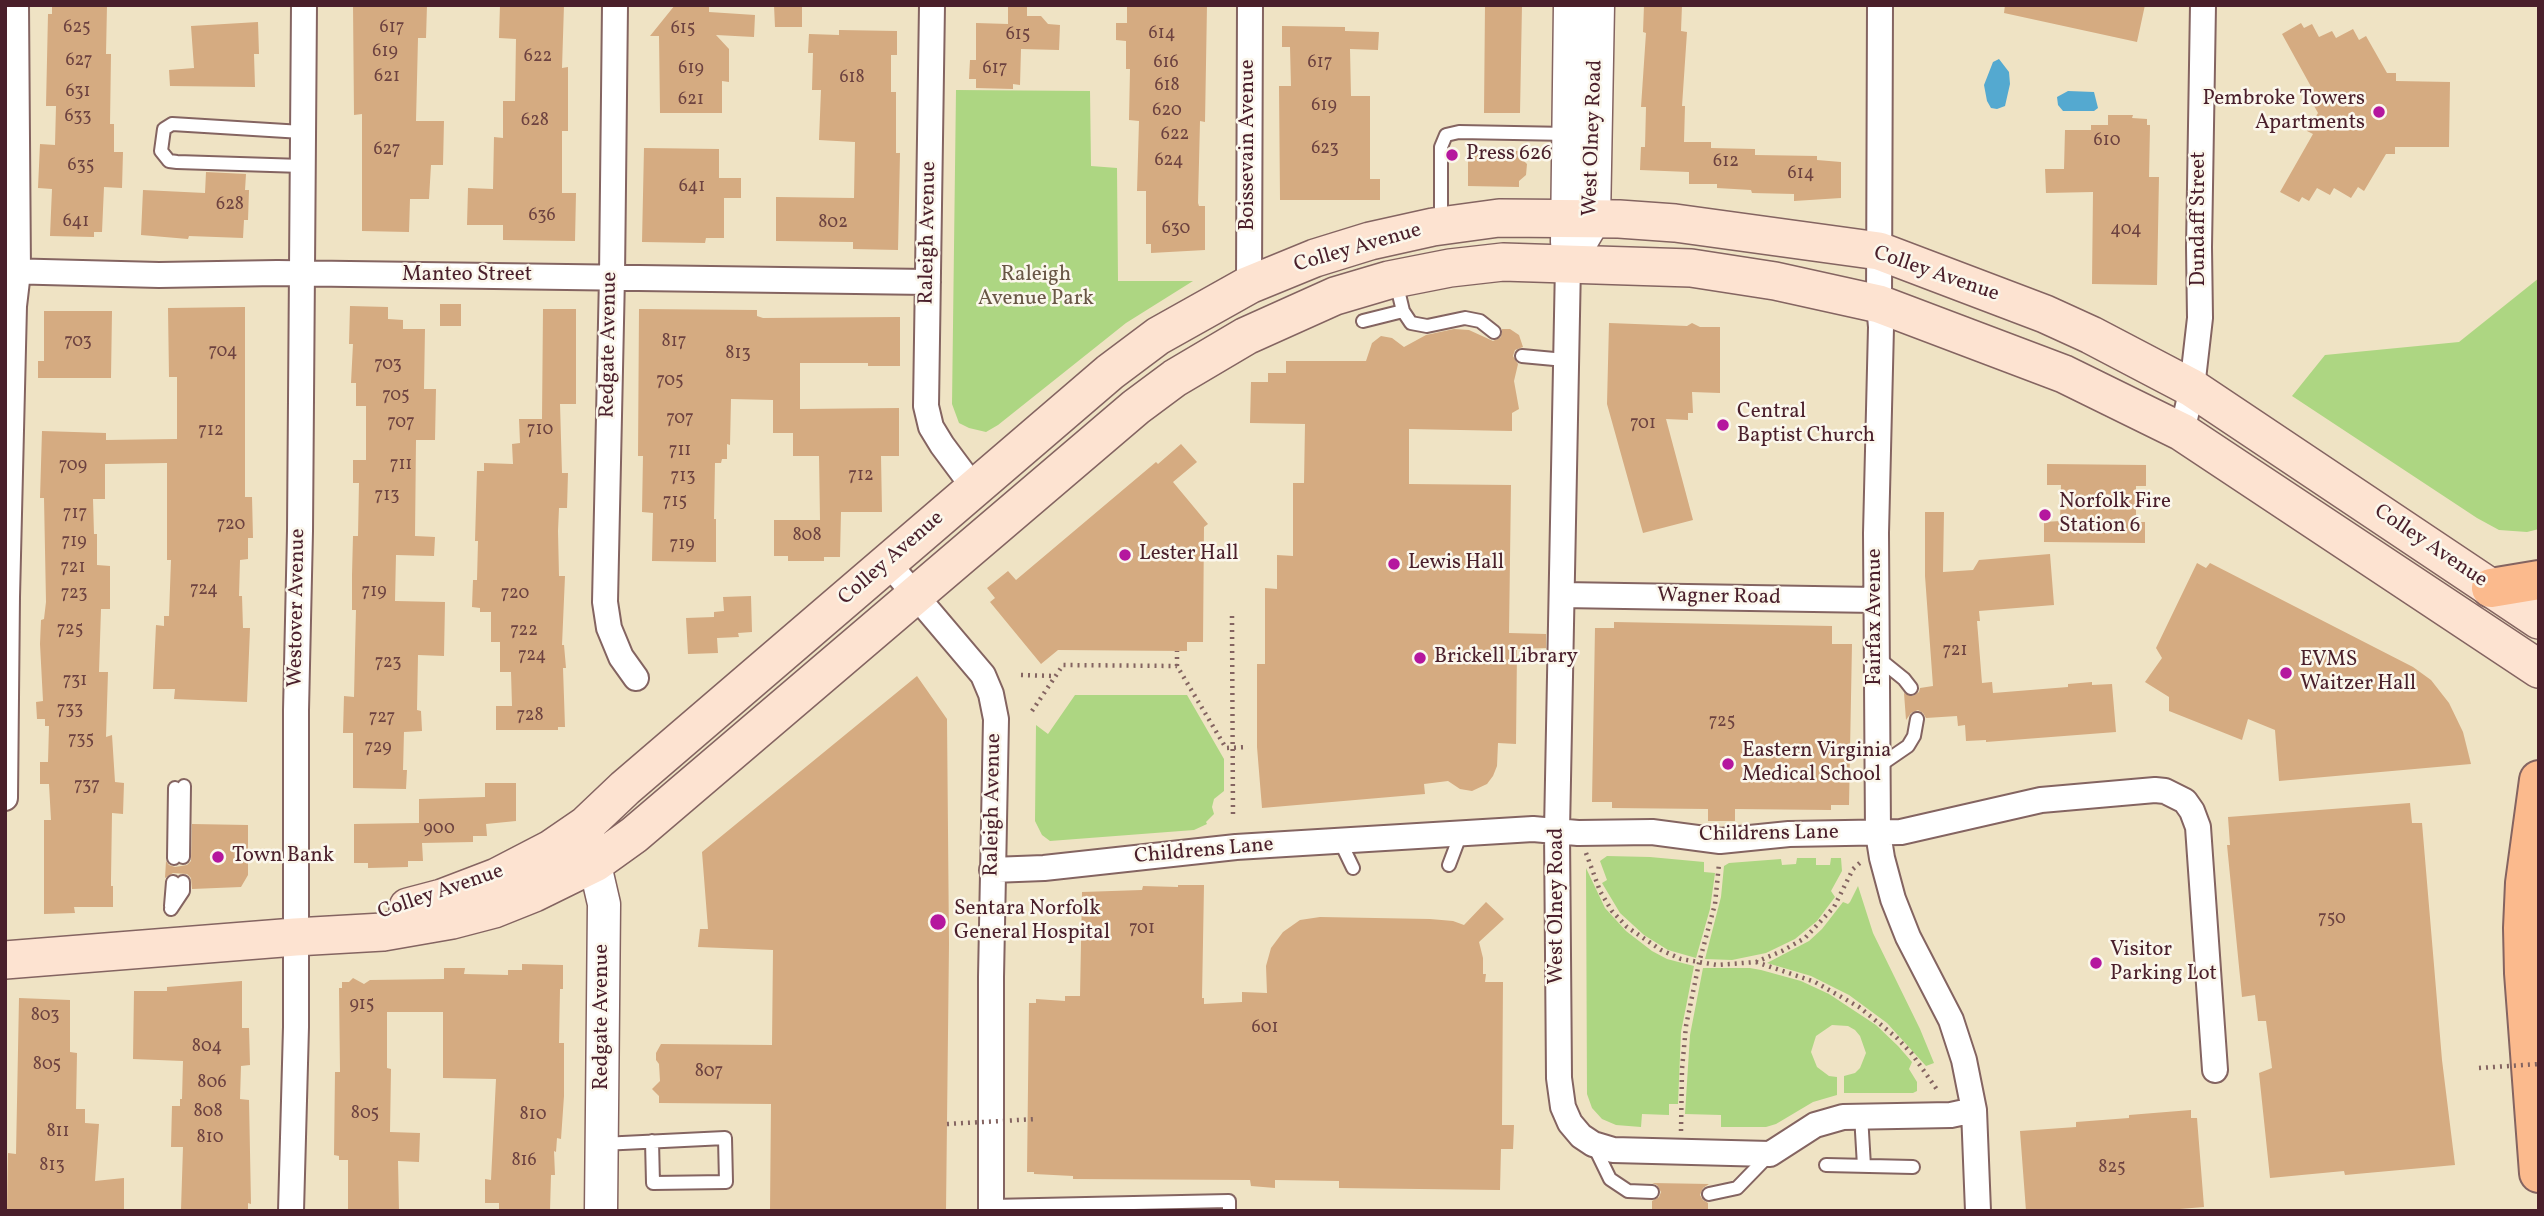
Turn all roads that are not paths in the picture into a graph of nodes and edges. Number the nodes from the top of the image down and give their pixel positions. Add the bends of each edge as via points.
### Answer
1 (16, 5) edge
2 (304, 5) edge
3 (615, 5) edge
4 (932, 5) edge
5 (1250, 5) edge
6 (1570, 5) edge
7 (1598, 5) edge
8 (1880, 5) edge
9 (2203, 5) edge
10 (302, 132) junction
11 (1569, 134) junction
12 (302, 166) junction
13 (1580, 219) junction
14 (1441, 226) junction
15 (1878, 251) junction
16 (1567, 264) junction
17 (11, 272) edge
18 (301, 274) junction
19 (612, 276) junction
20 (928, 282) junction
21 (1249, 285) junction
22 (1399, 295) junction
23 (1879, 304) junction
24 (1363, 321) dead end
25 (1494, 332) dead end
26 (1521, 356) dead end
27 (1565, 360) junction
28 (2192, 388) junction
29 (2182, 432) junction
30 (974, 488) junction
31 (888, 563) junction
32 (2539, 580) edge
33 (2490, 588) junction
34 (915, 595) junction
35 (1562, 595) junction
36 (1876, 600) junction
37 (2539, 620) edge
38 (1876, 656) junction
39 (2539, 669) edge
40 (636, 678) dead end
41 (1911, 688) dead end
42 (1917, 719) dead end
43 (1875, 768) junction
44 (2539, 780) edge
45 (179, 787) dead end
46 (5, 798) edge
47 (586, 825) junction
48 (1557, 831) junction
49 (1461, 833) junction
50 (1878, 833) junction
51 (1340, 841) junction
52 (179, 857) dead end
53 (595, 863) junction
54 (1448, 865) dead end
55 (1353, 868) dead end
56 (992, 870) junction
57 (178, 882) dead end
58 (170, 909) dead end
59 (295, 937) junction
60 (5, 960) edge
61 (2215, 1070) dead end
62 (1974, 1110) junction
63 (1861, 1115) junction
64 (652, 1142) junction
65 (602, 1144) junction
66 (1593, 1144) junction
67 (1770, 1154) junction
68 (1826, 1166) dead end
69 (1864, 1166) junction
70 (1913, 1167) dead end
71 (2539, 1173) edge
72 (1651, 1192) dead end
73 (1709, 1194) dead end
74 (991, 1208) edge
75 (291, 1211) edge
76 (601, 1211) edge
77 (1228, 1211) edge
78 (1978, 1211) edge

1 - 17 street
2 - 10 street, Westover Avenue
3 - 19 street, Redgate Avenue
4 - 20 street, Raleigh Avenue
5 - 21 street, Boissevain Avenue
6 - 11 street, West Olney Road
7 - 13 street, West Olney Road
8 - 15 street, Fairfax Avenue
9 - 28 street, Dundaff Street via 2200,318
10 - 12 street, Westover Avenue
10 - 12 lane via 172,124 164,129 161,151 169,161 177,162
11 - 13 street, West Olney Road
11 - 14 lane via 1446,135 1441,148
12 - 18 street, Westover Avenue
13 - 14 main road, Colley Avenue via 1499,218
13 - 15 main road, Colley Avenue via 1675,223
13 - 16 street, West Olney Road
14 - 21 main road, Colley Avenue via 1359,244
15 - 23 street, Fairfax Avenue
15 - 28 main road, Colley Avenue via 2045,314
16 - 22 main road, Colley Avenue via 1503,262 1450,268
16 - 23 main road, Colley Avenue via 1691,268
16 - 27 street, West Olney Road
17 - 18 street, Manteo Street
17 - 46 street
18 - 19 street, Manteo Street
18 - 59 street, Westover Avenue
19 - 20 street, Manteo Street
19 - 40 street, Redgate Avenue via 605,602 609,628
20 - 30 street, Raleigh Avenue via 926,406 931,427
21 - 30 main road, Colley Avenue via 1158,336
22 - 24 lane
22 - 25 lane via 1411,323 1419,327 1465,318
22 - 34 main road, Colley Avenue via 1335,296 1227,345 1136,407
23 - 29 main road, Colley Avenue via 2064,374
23 - 36 street, Fairfax Avenue
26 - 27 lane
27 - 35 street, West Olney Road
28 - 29 street, Dundaff Street
28 - 33 main road, Colley Avenue
29 - 39 main road, Colley Avenue
30 - 31 main road, Colley Avenue
31 - 34 street, Raleigh Avenue
31 - 47 main road, Colley Avenue
32 - 33 main road
33 - 37 main road, Colley Avenue
34 - 53 main road, Colley Avenue via 634,835
34 - 56 street, Raleigh Avenue via 983,676 991,694 996,719
35 - 36 street, Wagner Road
35 - 48 street, West Olney Road
36 - 38 street, Fairfax Avenue
38 - 41 lane
38 - 43 street, Fairfax Avenue
42 - 43 lane via 1908,746
43 - 50 street, Fairfax Avenue
44 - 71 main road via 2523,928
45 - 52 lane
47 - 53 street, Redgate Avenue
47 - 59 main road, Colley Avenue via 497,877 442,898
48 - 49 street, Childrens Lane
48 - 50 street, Childrens Lane via 1653,832 1720,841 1789,834
48 - 66 street, West Olney Road via 1559,1078 1570,1123
49 - 51 street, Childrens Lane
49 - 54 lane
50 - 61 street, Childrens Lane via 1915,831 2041,800 2155,790 2185,801 2198,827
50 - 62 street, Fairfax Avenue via 1893,899 1951,1020
51 - 55 lane
51 - 56 street, Childrens Lane
53 - 59 main road, Colley Avenue via 494,909 452,920 383,932
53 - 65 street, Redgate Avenue via 604,904
56 - 74 street, Raleigh Avenue
57 - 58 lane
59 - 60 main road, Colley Avenue
59 - 75 street, Westover Avenue
62 - 63 street via 1951,1115
62 - 78 street, Fairfax Avenue
63 - 67 street via 1815,1125
63 - 69 lane
64 - 64 lane via 725,1138 726,1182 653,1183
64 - 65 lane
65 - 76 street, Redgate Avenue
66 - 67 street via 1613,1150
66 - 72 lane via 1609,1179 1628,1191
67 - 73 lane via 1737,1188
68 - 69 lane
69 - 70 lane
74 - 77 lane via 1229,1201

